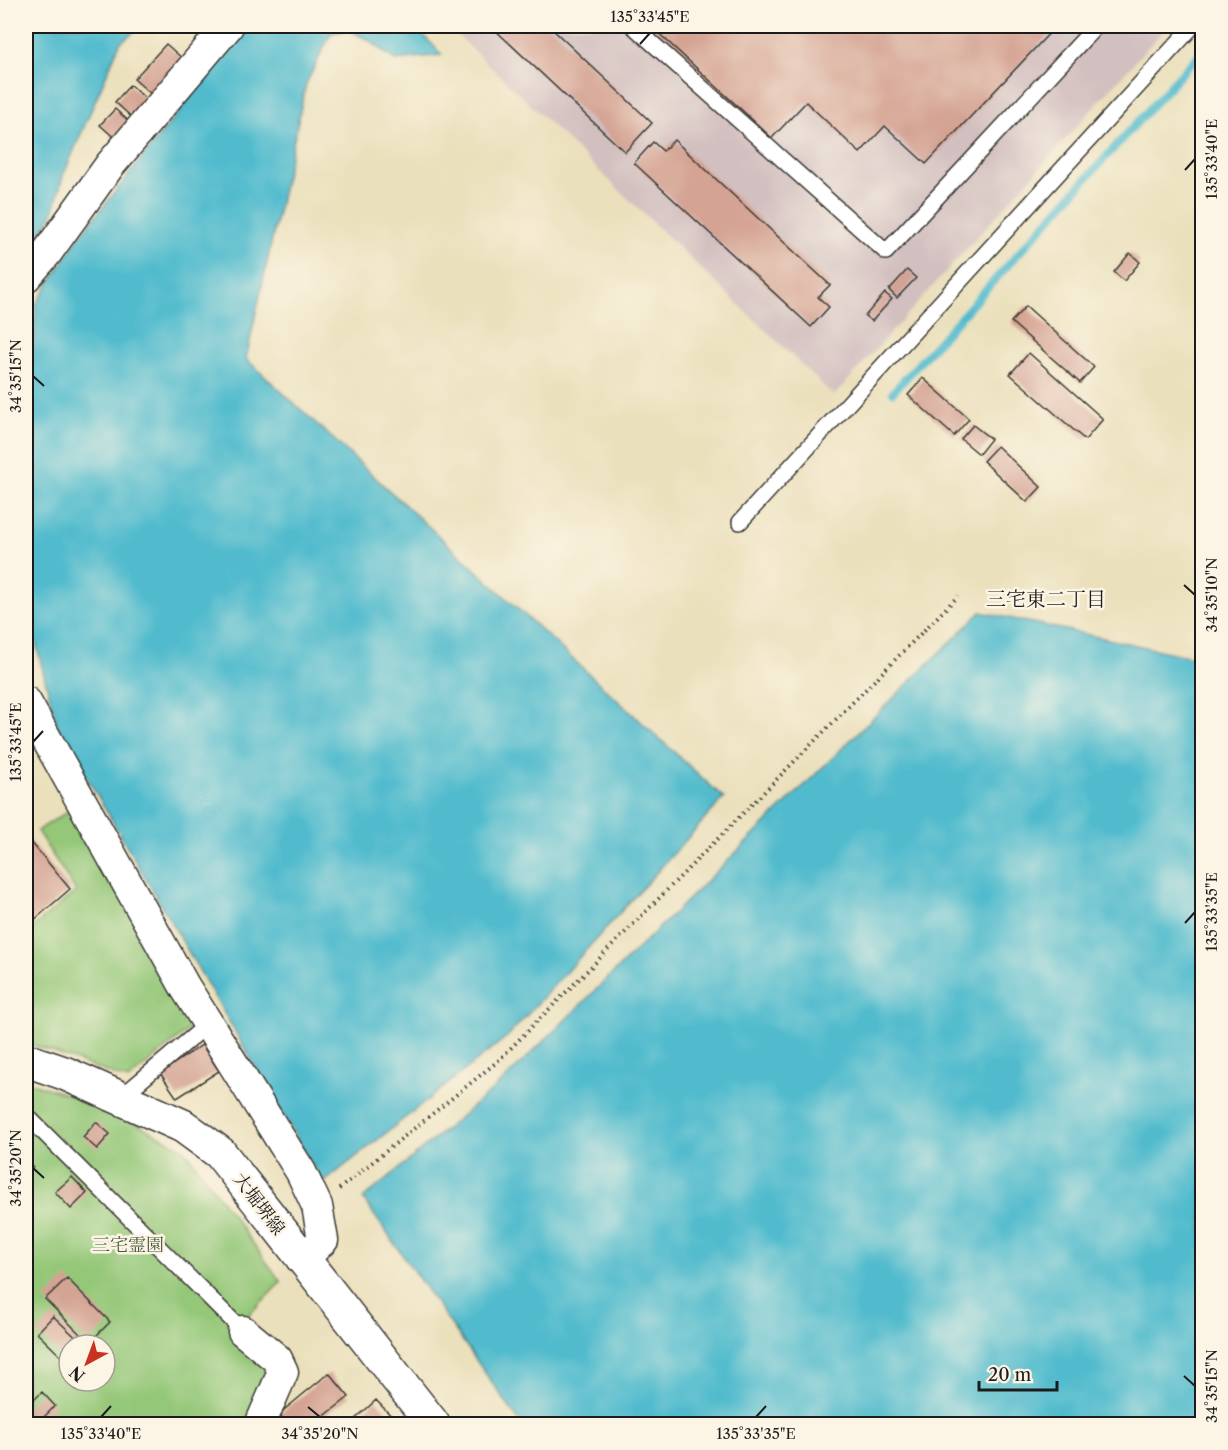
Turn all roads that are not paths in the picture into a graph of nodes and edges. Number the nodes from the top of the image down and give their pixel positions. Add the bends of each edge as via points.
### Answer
1 (228, 26) edge
2 (633, 26) edge
3 (1096, 26) edge
4 (1193, 26) edge
5 (26, 277) edge
6 (740, 522) dead end
7 (26, 702) edge
8 (208, 1024) junction
9 (26, 1060) edge
10 (120, 1098) junction
11 (26, 1115) edge
12 (302, 1260) junction
13 (243, 1331) joint
14 (264, 1425) edge
15 (432, 1425) edge

1 - 5 street via 110,165
2 - 3 lane via 886,252
4 - 6 lane
7 - 8 street
8 - 10 lane
8 - 12 street via 301,1172 317,1206 322,1240
9 - 10 main road, 大堀堺線
10 - 12 main road, 大堀堺線 via 183,1126 220,1153
11 - 13 lane
12 - 15 main road, 大堀堺線
13 - 14 street via 277,1359 282,1372 262,1420

